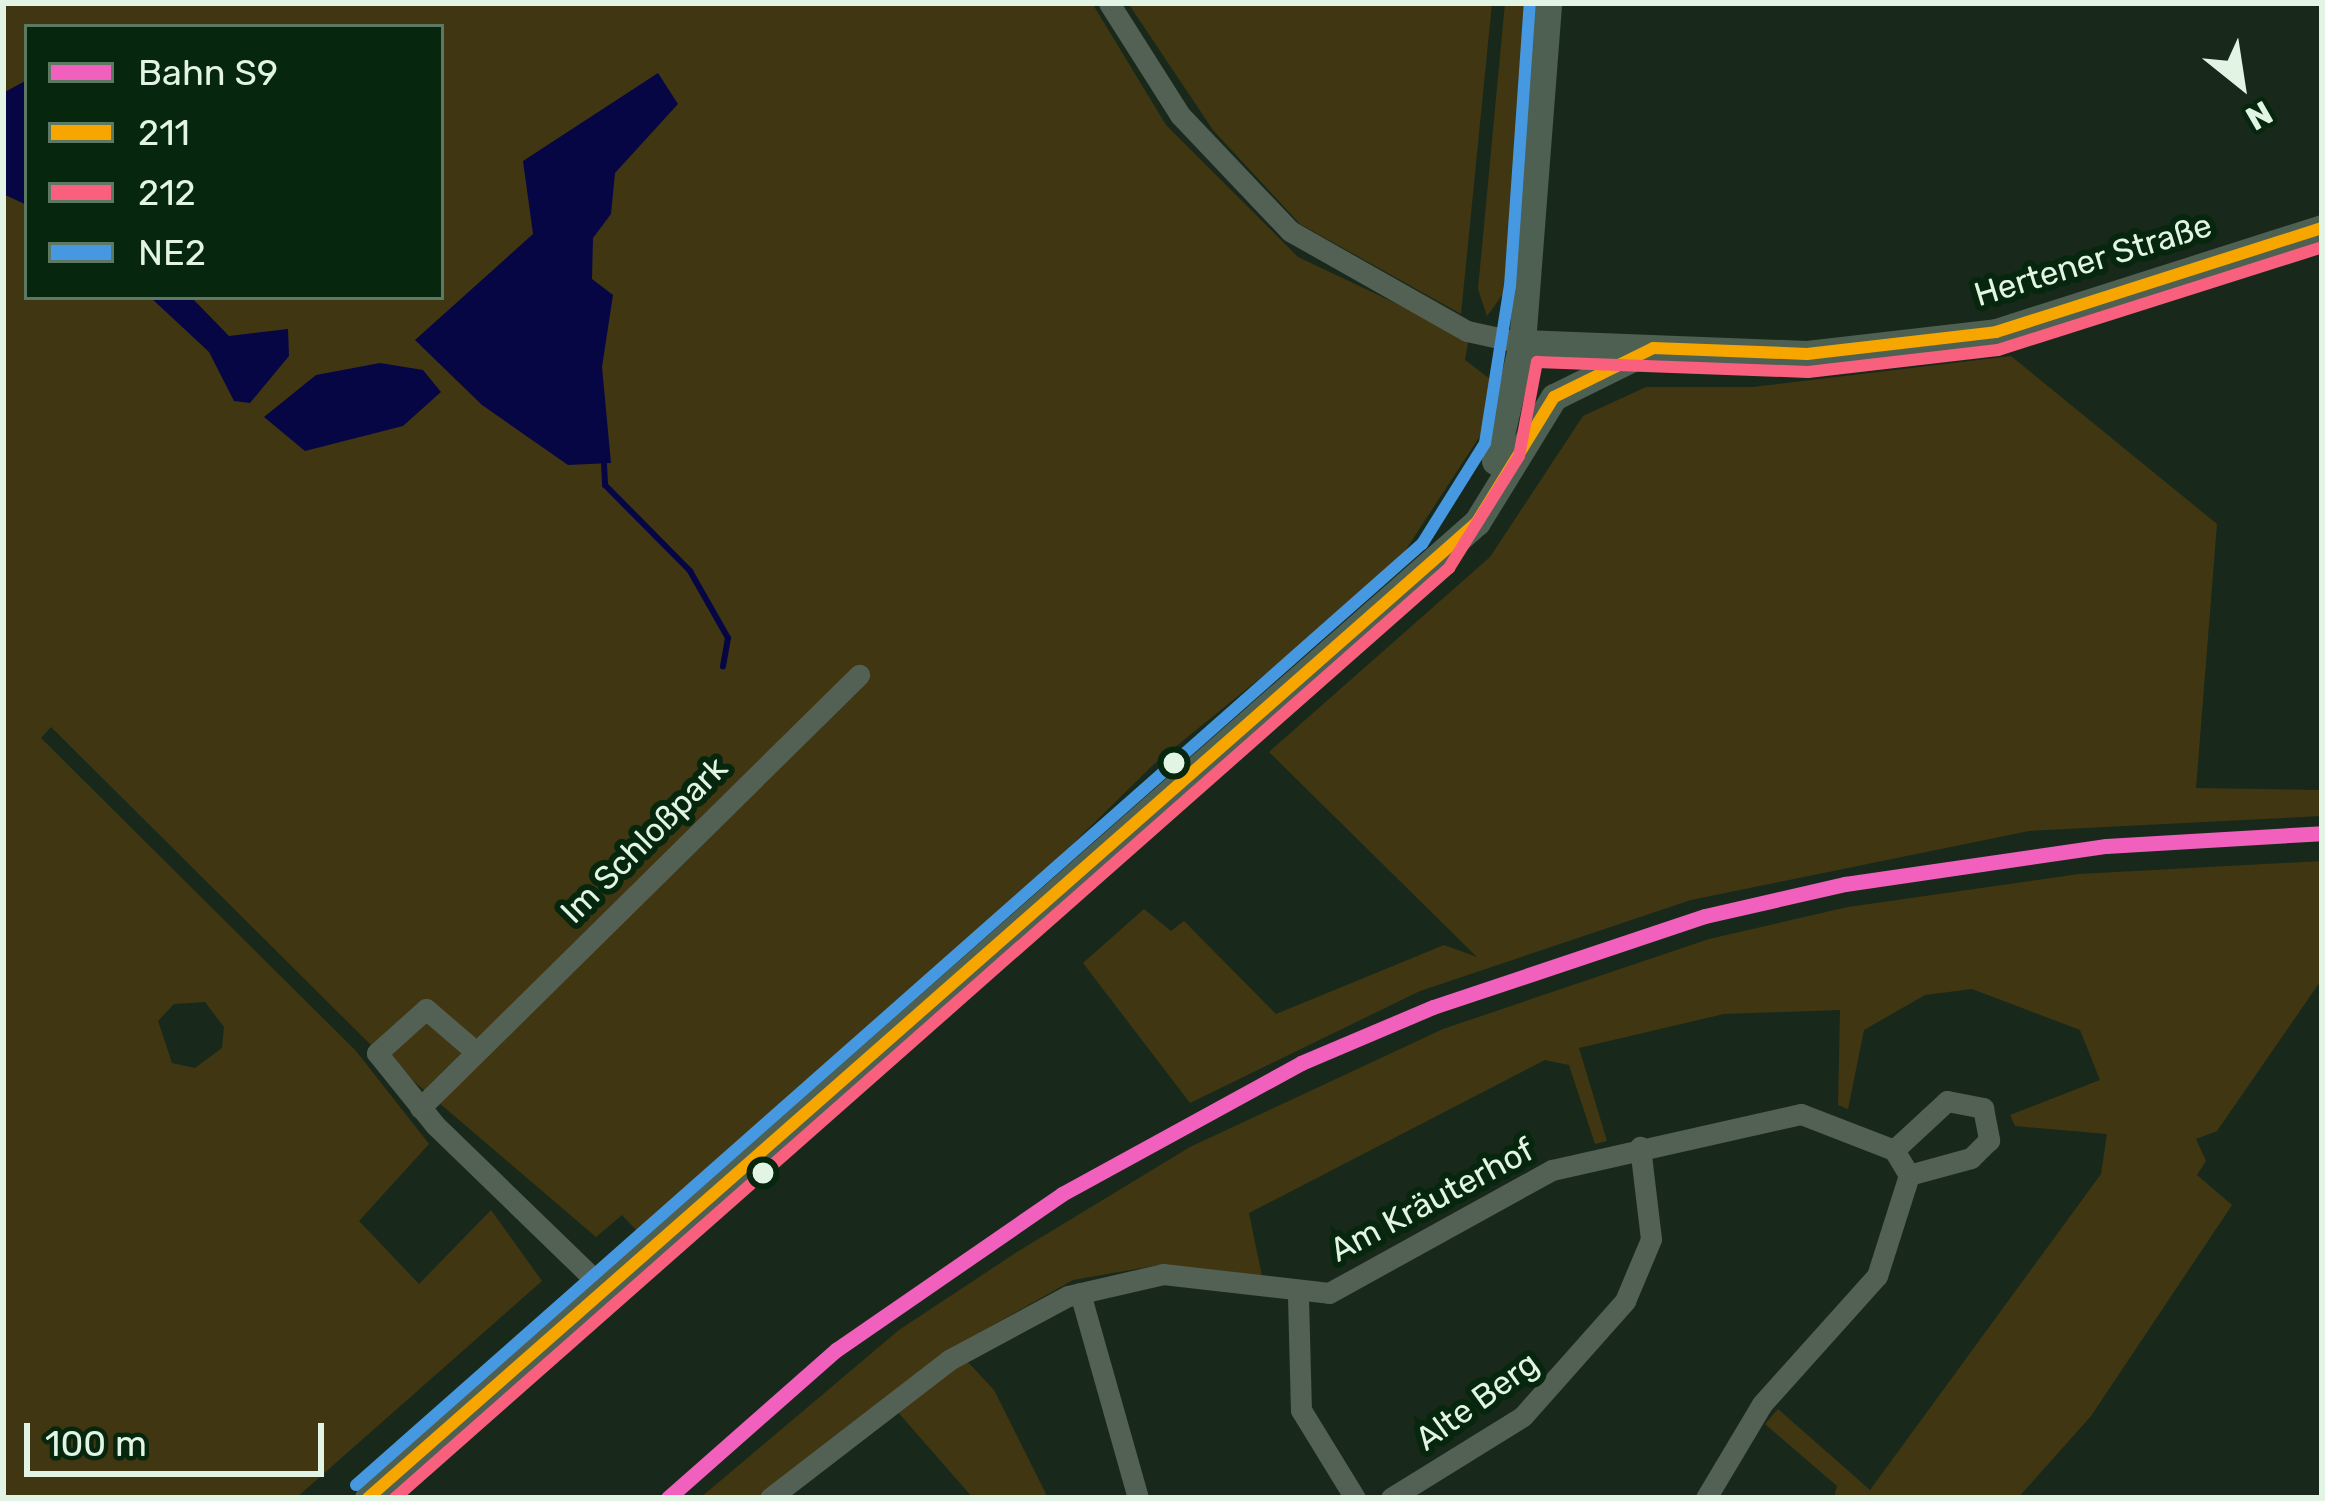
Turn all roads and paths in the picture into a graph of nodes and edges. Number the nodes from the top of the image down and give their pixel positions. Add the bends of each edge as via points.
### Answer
1 (1109, 3) edge
2 (1548, 3) edge
3 (2322, 228) edge
4 (1522, 343) junction
5 (1653, 347) junction
6 (1436, 556) junction
7 (859, 675) dead end
8 (476, 1052) junction
9 (420, 1108) junction
10 (1640, 1147) junction
11 (1894, 1150) junction
12 (1909, 1175) junction
13 (606, 1291) junction
14 (1080, 1293) junction
15 (1298, 1297) junction
16 (368, 1498) edge
17 (770, 1498) edge
18 (1138, 1498) edge
19 (1355, 1498) edge
20 (1391, 1498) edge
21 (1706, 1498) edge

1 - 4 street via 1180,115 1290,232 1466,332
2 - 4 main road
3 - 5 main road, Hertener Straße via 1996,332 1807,354
4 - 5 main road, Hertener Straße
4 - 6 main road via 1502,449
5 - 6 main road via 1554,397 1477,522
6 - 13 main road
7 - 8 street, Im Schloßpark
8 - 9 street, Im Schloßpark
8 - 9 street via 426,1009 390,1035 380,1063
9 - 13 street
10 - 11 street, Am Kräuterhof via 1801,1114
10 - 15 street, Am Kräuterhof via 1552,1170 1329,1293
10 - 20 street, Alte Berg via 1652,1239 1625,1301 1522,1416
11 - 12 street
11 - 12 street via 1947,1101 1983,1108 1989,1140 1971,1158
12 - 21 street via 1877,1276 1762,1404
13 - 16 main road
14 - 15 street, Am Kräuterhof via 1163,1274
14 - 17 street, Am Kräuterhof via 1020,1313
14 - 18 street
15 - 19 street via 1301,1409

